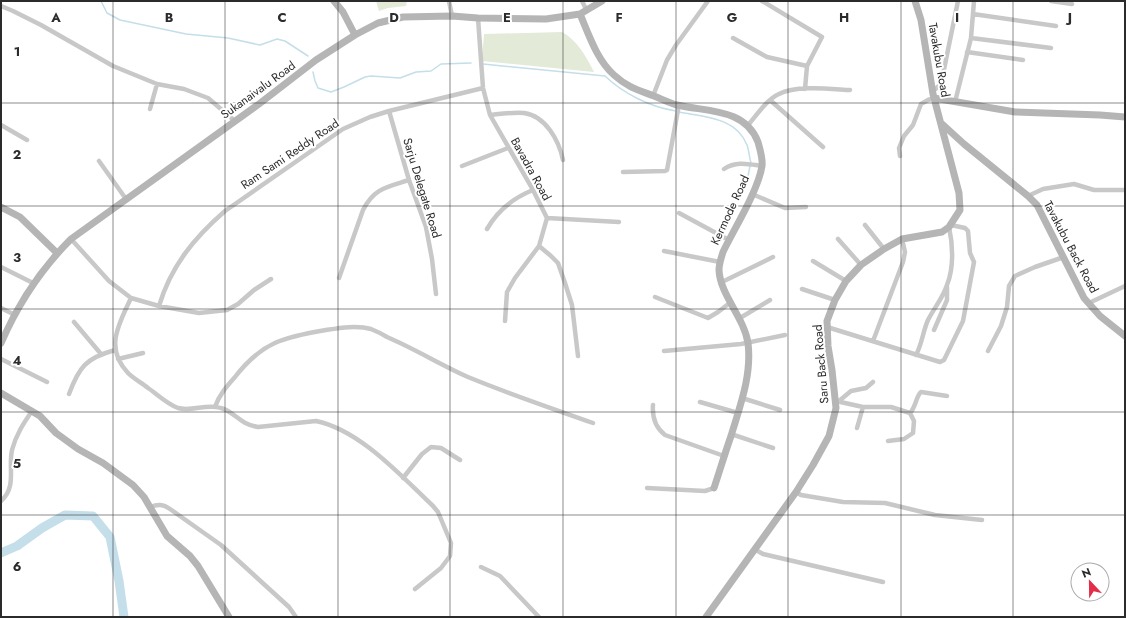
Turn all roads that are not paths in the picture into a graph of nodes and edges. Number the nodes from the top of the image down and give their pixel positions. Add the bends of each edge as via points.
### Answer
1 (334, 1) edge
2 (449, 1) edge
3 (582, 1) edge
4 (602, 1) edge
5 (708, 1) edge
6 (762, 1) edge
7 (915, 1) edge
8 (958, 1) edge
9 (974, 1) edge
10 (1051, 1) edge
11 (1072, 4) dead end
12 (1, 6) edge
13 (584, 12) junction
14 (973, 14) junction
15 (452, 16) junction
16 (478, 18) junction
17 (1056, 26) dead end
18 (355, 35) junction
19 (733, 38) dead end
20 (971, 38) junction
21 (1051, 48) dead end
22 (967, 52) junction
23 (1023, 60) dead end
24 (807, 66) junction
25 (157, 84) junction
26 (483, 88) junction
27 (805, 89) junction
28 (850, 90) dead end
29 (933, 95) junction
30 (653, 96) junction
31 (770, 100) junction
32 (955, 102) junction
33 (678, 108) junction
34 (150, 109) dead end
35 (389, 112) junction
36 (490, 115) junction
37 (1125, 117) edge
38 (235, 121) junction
39 (941, 122) junction
40 (1, 125) edge
41 (748, 125) junction
42 (26, 140) dead end
43 (823, 147) dead end
44 (508, 148) junction
45 (900, 156) dead end
46 (563, 160) dead end
47 (99, 161) dead end
48 (462, 166) dead end
49 (762, 166) junction
50 (724, 169) dead end
51 (622, 172) dead end
52 (409, 180) junction
53 (533, 190) junction
54 (1125, 190) edge
55 (752, 194) junction
56 (1028, 196) junction
57 (126, 199) junction
58 (1, 207) edge
59 (806, 207) dead end
60 (679, 213) dead end
61 (547, 218) junction
62 (619, 222) dead end
63 (865, 225) dead end
64 (950, 226) junction
65 (486, 229) dead end
66 (71, 239) junction
67 (902, 239) junction
68 (729, 240) junction
69 (838, 240) dead end
70 (539, 246) junction
71 (884, 248) junction
72 (664, 252) dead end
73 (57, 253) junction
74 (773, 257) dead end
75 (1064, 257) junction
76 (720, 262) junction
77 (813, 262) dead end
78 (861, 265) junction
79 (1, 267) edge
80 (339, 278) dead end
81 (271, 279) dead end
82 (846, 281) junction
83 (722, 282) junction
84 (33, 283) junction
85 (947, 285) junction
86 (1125, 286) edge
87 (802, 289) dead end
88 (436, 294) dead end
89 (131, 298) junction
90 (655, 298) dead end
91 (770, 300) dead end
92 (835, 300) junction
93 (731, 302) junction
94 (1089, 303) junction
95 (159, 306) junction
96 (1, 308) edge
97 (14, 316) junction
98 (740, 318) junction
99 (505, 321) dead end
100 (74, 322) dead end
101 (827, 327) junction
102 (934, 330) dead end
103 (785, 334) dead end
104 (1125, 336) edge
105 (873, 341) junction
106 (748, 342) junction
107 (1, 343) edge
108 (115, 350) junction
109 (664, 351) dead end
110 (988, 351) dead end
111 (143, 353) dead end
112 (101, 354) junction
113 (916, 355) junction
114 (578, 356) dead end
115 (118, 359) junction
116 (1, 360) edge
117 (47, 382) dead end
118 (873, 382) dead end
119 (1, 393) edge
120 (69, 394) dead end
121 (947, 396) dead end
122 (742, 398) junction
123 (837, 401) junction
124 (700, 402) dead end
125 (653, 405) dead end
126 (215, 407) junction
127 (864, 407) junction
128 (780, 410) dead end
129 (32, 411) junction
130 (738, 413) junction
131 (910, 413) junction
132 (593, 423) dead end
133 (857, 428) dead end
134 (731, 434) junction
135 (888, 441) dead end
136 (773, 448) dead end
137 (724, 456) junction
138 (460, 460) dead end
139 (403, 478) junction
140 (648, 488) dead end
141 (714, 488) joint
142 (796, 492) junction
143 (1, 501) edge
144 (150, 507) junction
145 (982, 520) dead end
146 (754, 549) junction
147 (481, 567) dead end
148 (883, 582) dead end
149 (415, 589) dead end
150 (229, 617) edge
151 (296, 617) edge
152 (539, 617) edge
153 (706, 617) edge

1 - 18 main road
2 - 15 street
3 - 13 street
4 - 13 main road, Sukanaivalu Road
5 - 30 street via 676,45
6 - 24 street via 822,37
7 - 29 main road, Tavakubu Road via 921,20
8 - 29 street via 941,84
9 - 14 street
10 - 11 street
12 - 25 street via 47,28 113,66
13 - 16 main road, Sukanaivalu Road via 546,19
13 - 30 main road via 591,41 603,62 613,74 637,91
14 - 17 street
14 - 20 street
15 - 16 main road, Sukanaivalu Road
15 - 18 main road, Sukanaivalu Road via 403,17 378,23
16 - 26 street, Bavadra Road
18 - 38 main road, Sukanaivalu Road via 316,60
19 - 24 street via 767,57
20 - 21 street
20 - 22 street
22 - 23 street
22 - 32 street
24 - 27 street
25 - 34 street
25 - 38 street via 184,89 208,98
26 - 35 street, Ram Sami Reddy Road
26 - 36 street, Bavadra Road
27 - 28 street
27 - 31 street via 788,90
29 - 32 main road
29 - 39 main road, Tavakubu Road
29 - 45 street via 921,104 898,148
30 - 33 main road
31 - 41 street
31 - 43 street
32 - 37 main road via 1015,112
33 - 41 main road via 725,113
33 - 51 street via 667,170
35 - 52 street, Sarju Delegate Road
35 - 95 street, Ram Sami Reddy Road via 343,129 221,215 198,236 173,270
36 - 44 street, Bavadra Road
36 - 46 street via 524,113 537,117 555,137
38 - 57 main road, Sukanaivalu Road
39 - 56 main road, Tavakubu Back Road
39 - 64 main road via 959,193 960,210
40 - 42 street
41 - 49 main road, Kermode Road via 760,148
44 - 48 street
44 - 53 street, Bavadra Road
47 - 57 street
49 - 50 street via 736,163
49 - 55 main road, Kermode Road
52 - 80 street via 374,193 368,200
52 - 88 street, Sarju Delegate Road via 427,232
53 - 61 street, Bavadra Road
53 - 65 street via 508,204
54 - 56 street via 1094,190 1074,184 1043,189
55 - 59 street via 785,208
55 - 68 main road, Kermode Road
56 - 75 main road, Tavakubu Back Road via 1037,205
57 - 66 main road, Sukanaivalu Road
58 - 73 main road via 20,218
60 - 68 street
61 - 62 street
61 - 70 street, Bavadra Road
63 - 71 street
64 - 67 main road, Saru Back Road via 942,232
64 - 85 street via 952,257
64 - 113 street via 965,228 968,231 970,253 974,262 963,321 944,360 940,362
66 - 73 main road, Sukanaivalu Road
66 - 89 street via 109,281
67 - 71 main road, Saru Back Road
67 - 105 street via 905,252 903,262
68 - 76 main road, Kermode Road
69 - 78 street
70 - 99 street, Bavadra Road via 507,292
70 - 114 street via 558,264 565,283 572,305
71 - 78 main road, Saru Back Road
72 - 76 street
73 - 84 main road, Sukanaivalu Road
74 - 83 street
75 - 94 main road, Tavakubu Back Road via 1084,298
75 - 110 street via 1015,276 1009,286 1001,326
76 - 83 main road, Kermode Road
77 - 82 street
78 - 82 main road, Saru Back Road
79 - 84 street
81 - 95 street via 227,310 199,312
82 - 92 main road, Saru Back Road
83 - 93 main road, Kermode Road
84 - 97 main road, Sukanaivalu Road
85 - 102 street via 947,300
85 - 113 street via 928,321
86 - 94 street
87 - 92 street
89 - 95 street
89 - 108 street via 116,330
90 - 93 street via 708,318
91 - 98 street
92 - 101 main road, Saru Back Road
93 - 98 main road, Kermode Road
94 - 104 main road, Tavakubu Back Road via 1100,316
96 - 97 street
97 - 107 main road, Sukanaivalu Road
98 - 106 main road, Kermode Road
100 - 112 street
101 - 105 street
101 - 123 main road, Saru Back Road
103 - 106 street
105 - 113 street
106 - 109 street
106 - 122 main road, Kermode Road via 748,374
108 - 112 street
108 - 115 street
111 - 115 street
112 - 120 street via 92,358 83,367 75,378
115 - 126 street via 129,373 178,408
116 - 117 street
118 - 123 street via 866,388 851,391
119 - 129 main road
121 - 131 street via 923,391
122 - 128 street
122 - 130 main road, Kermode Road
123 - 127 street
123 - 142 main road, Saru Back Road via 829,436
124 - 130 street
125 - 137 street via 652,416 659,431
126 - 132 street via 218,399 246,362 274,343 338,328 356,328 370,329 468,377
126 - 139 street via 227,411 250,426 311,421 325,423 363,443
127 - 131 street via 891,407
127 - 133 street
129 - 143 street via 19,430 12,452 10,488 7,496
129 - 144 main road via 56,433 133,485
130 - 134 main road, Kermode Road
131 - 135 street via 914,421 913,434 904,439
134 - 136 street
134 - 137 main road, Kermode Road
137 - 141 main road, Kermode Road
138 - 139 street via 442,448 431,447
139 - 149 street via 438,512 451,543 447,561
140 - 141 street via 705,491
142 - 145 street via 843,502 885,503 934,515
142 - 146 main road, Saru Back Road
144 - 150 main road via 167,536 198,566
144 - 151 street via 156,504 170,508 221,545 289,607
146 - 148 street via 763,554
146 - 153 main road, Saru Back Road
147 - 152 street via 500,576

